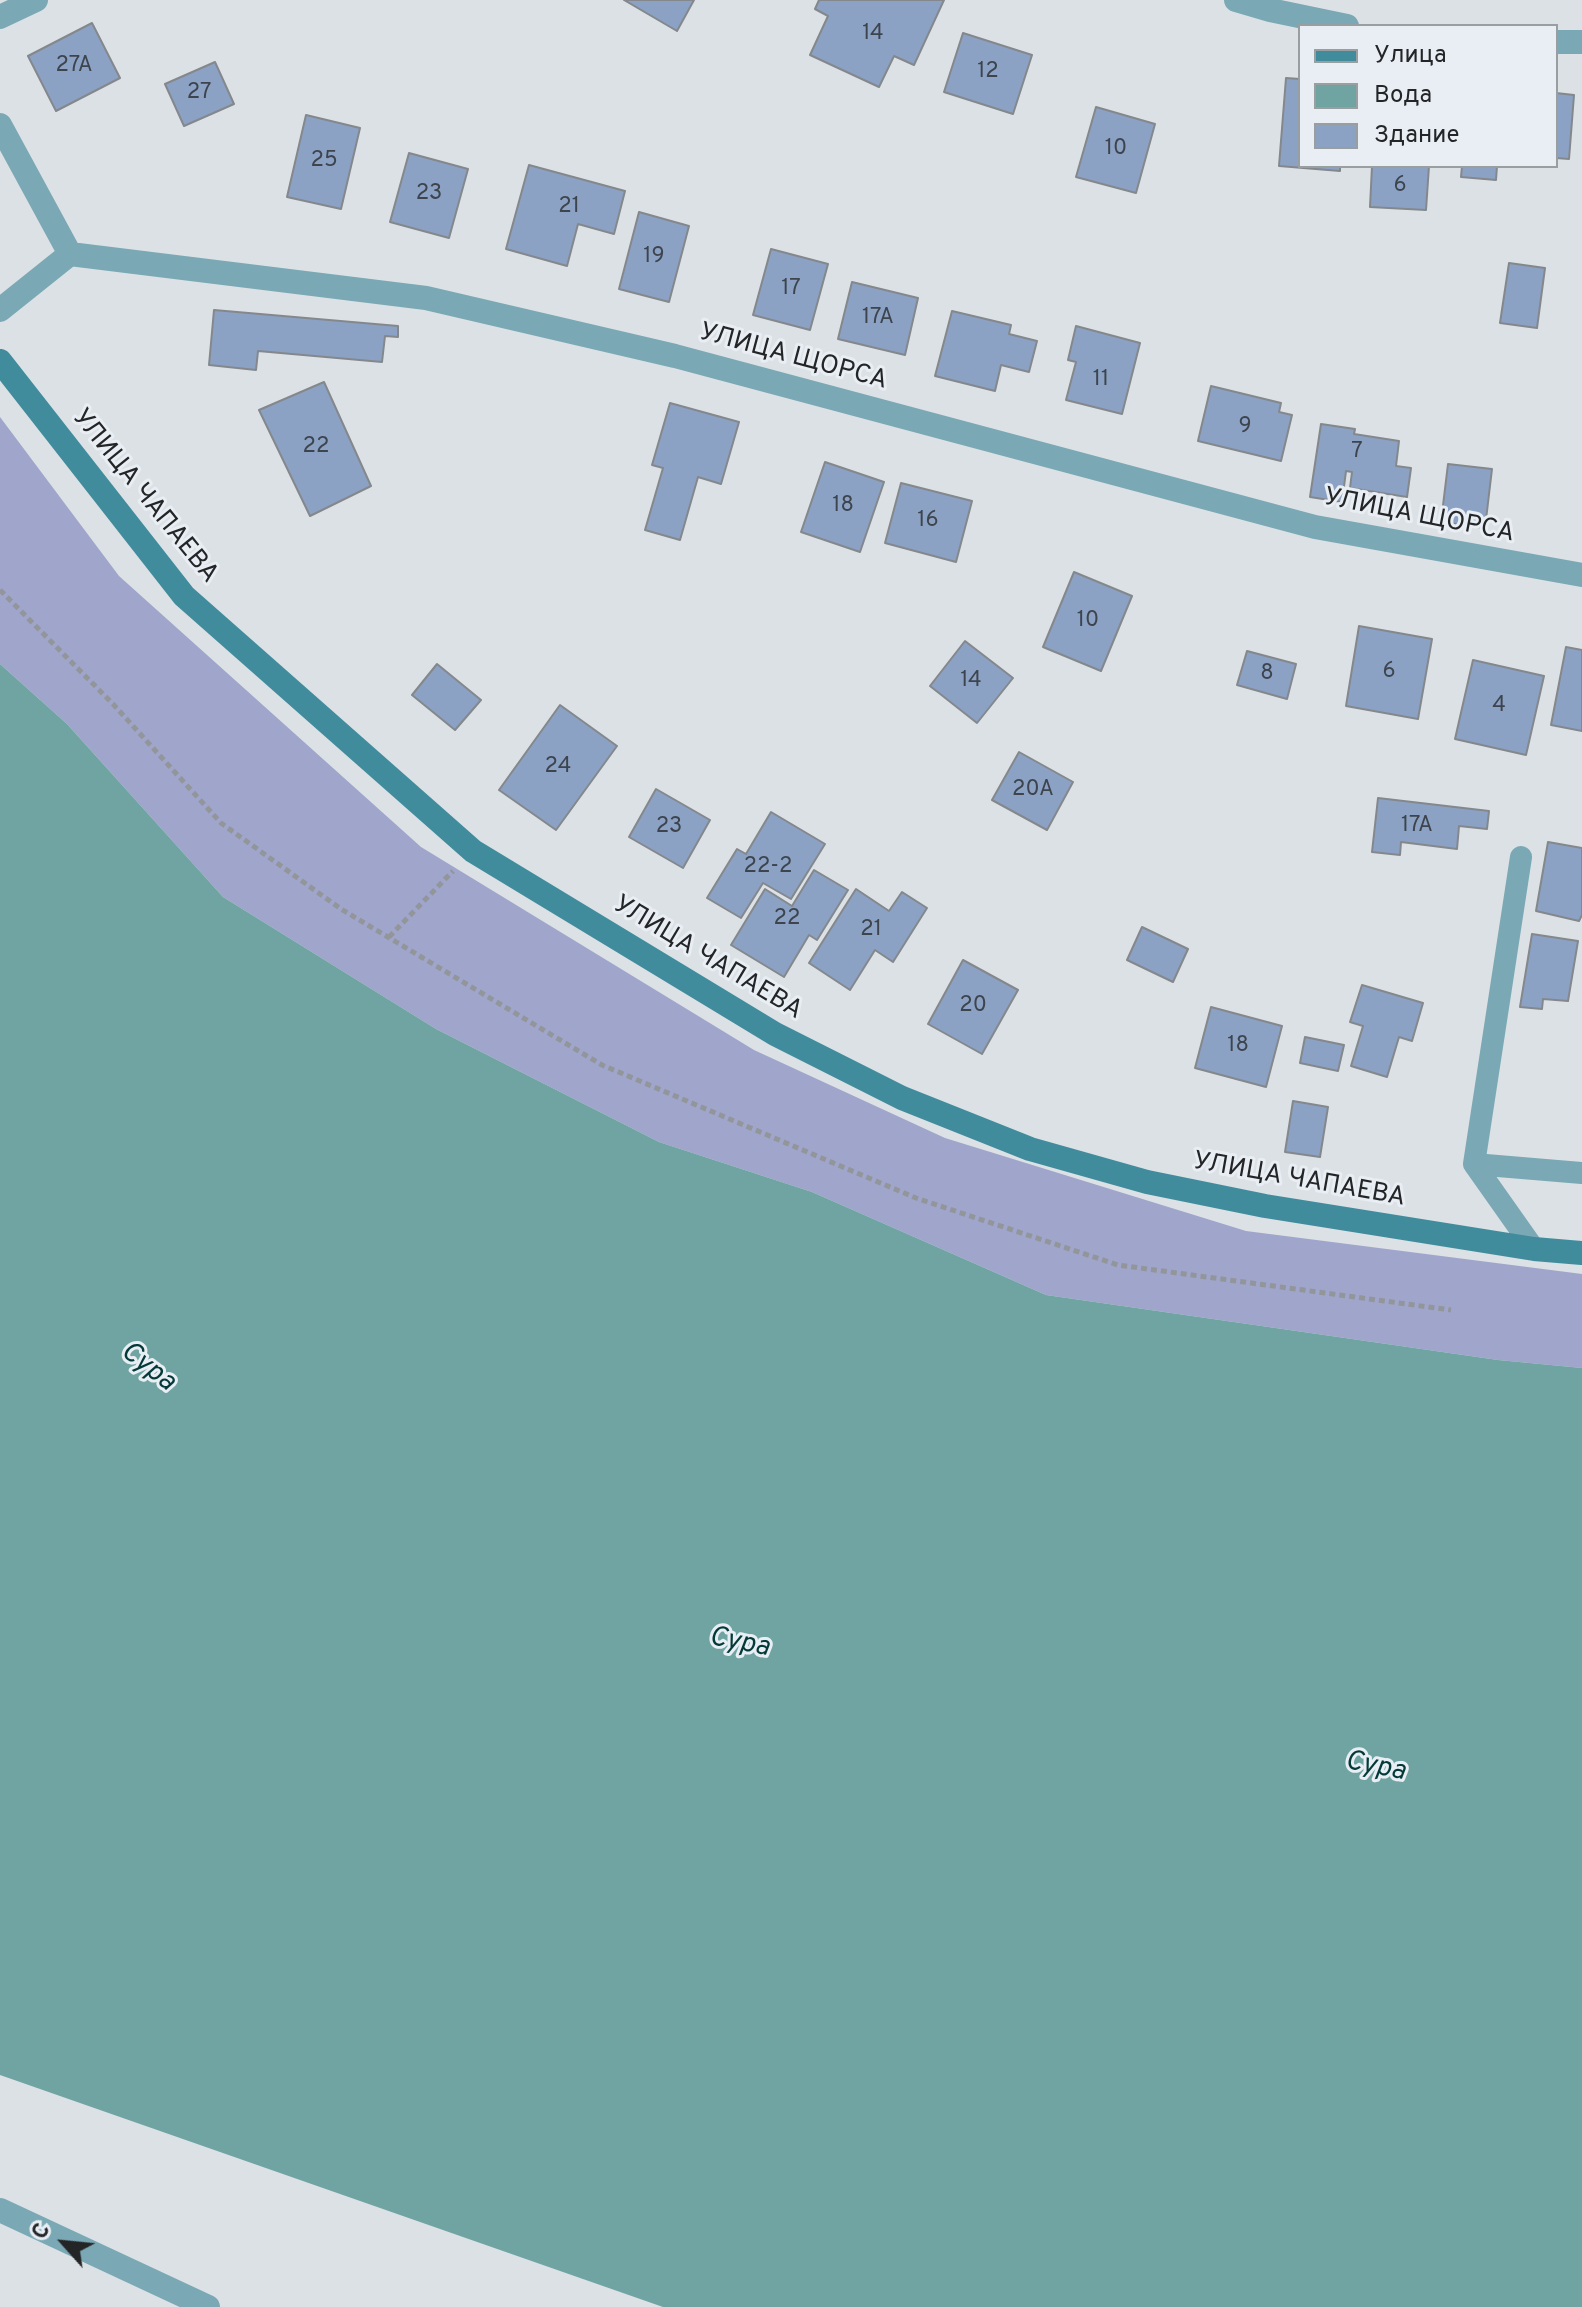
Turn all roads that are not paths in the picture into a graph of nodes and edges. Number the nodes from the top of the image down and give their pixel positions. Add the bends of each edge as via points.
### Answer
1 (36, 0) edge
2 (1236, 0) edge
3 (1271, 5) edge
4 (0, 17) edge
5 (1340, 24) edge
6 (1558, 42) edge
7 (1582, 42) edge
8 (0, 125) edge
9 (70, 254) junction
10 (0, 310) edge
11 (0, 361) edge
12 (1582, 575) edge
13 (1521, 857) dead end
14 (1474, 1164) junction
15 (1582, 1173) edge
16 (1534, 1249) junction
17 (1582, 1253) edge
18 (0, 2210) edge
19 (208, 2307) edge

1 - 4 street
2 - 3 street
3 - 5 street
6 - 7 street
8 - 9 street
9 - 10 street
9 - 12 street, УЛИЦА ЩОРСА via 426,298 675,356 1315,527
11 - 16 street, УЛИЦА ЧАПАЕВА via 184,596 473,851 775,1034 902,1098 1030,1149 1147,1182 1265,1206
13 - 14 lane
14 - 15 lane
14 - 16 lane
16 - 17 street, УЛИЦА ЧАПАЕВА
18 - 19 street

